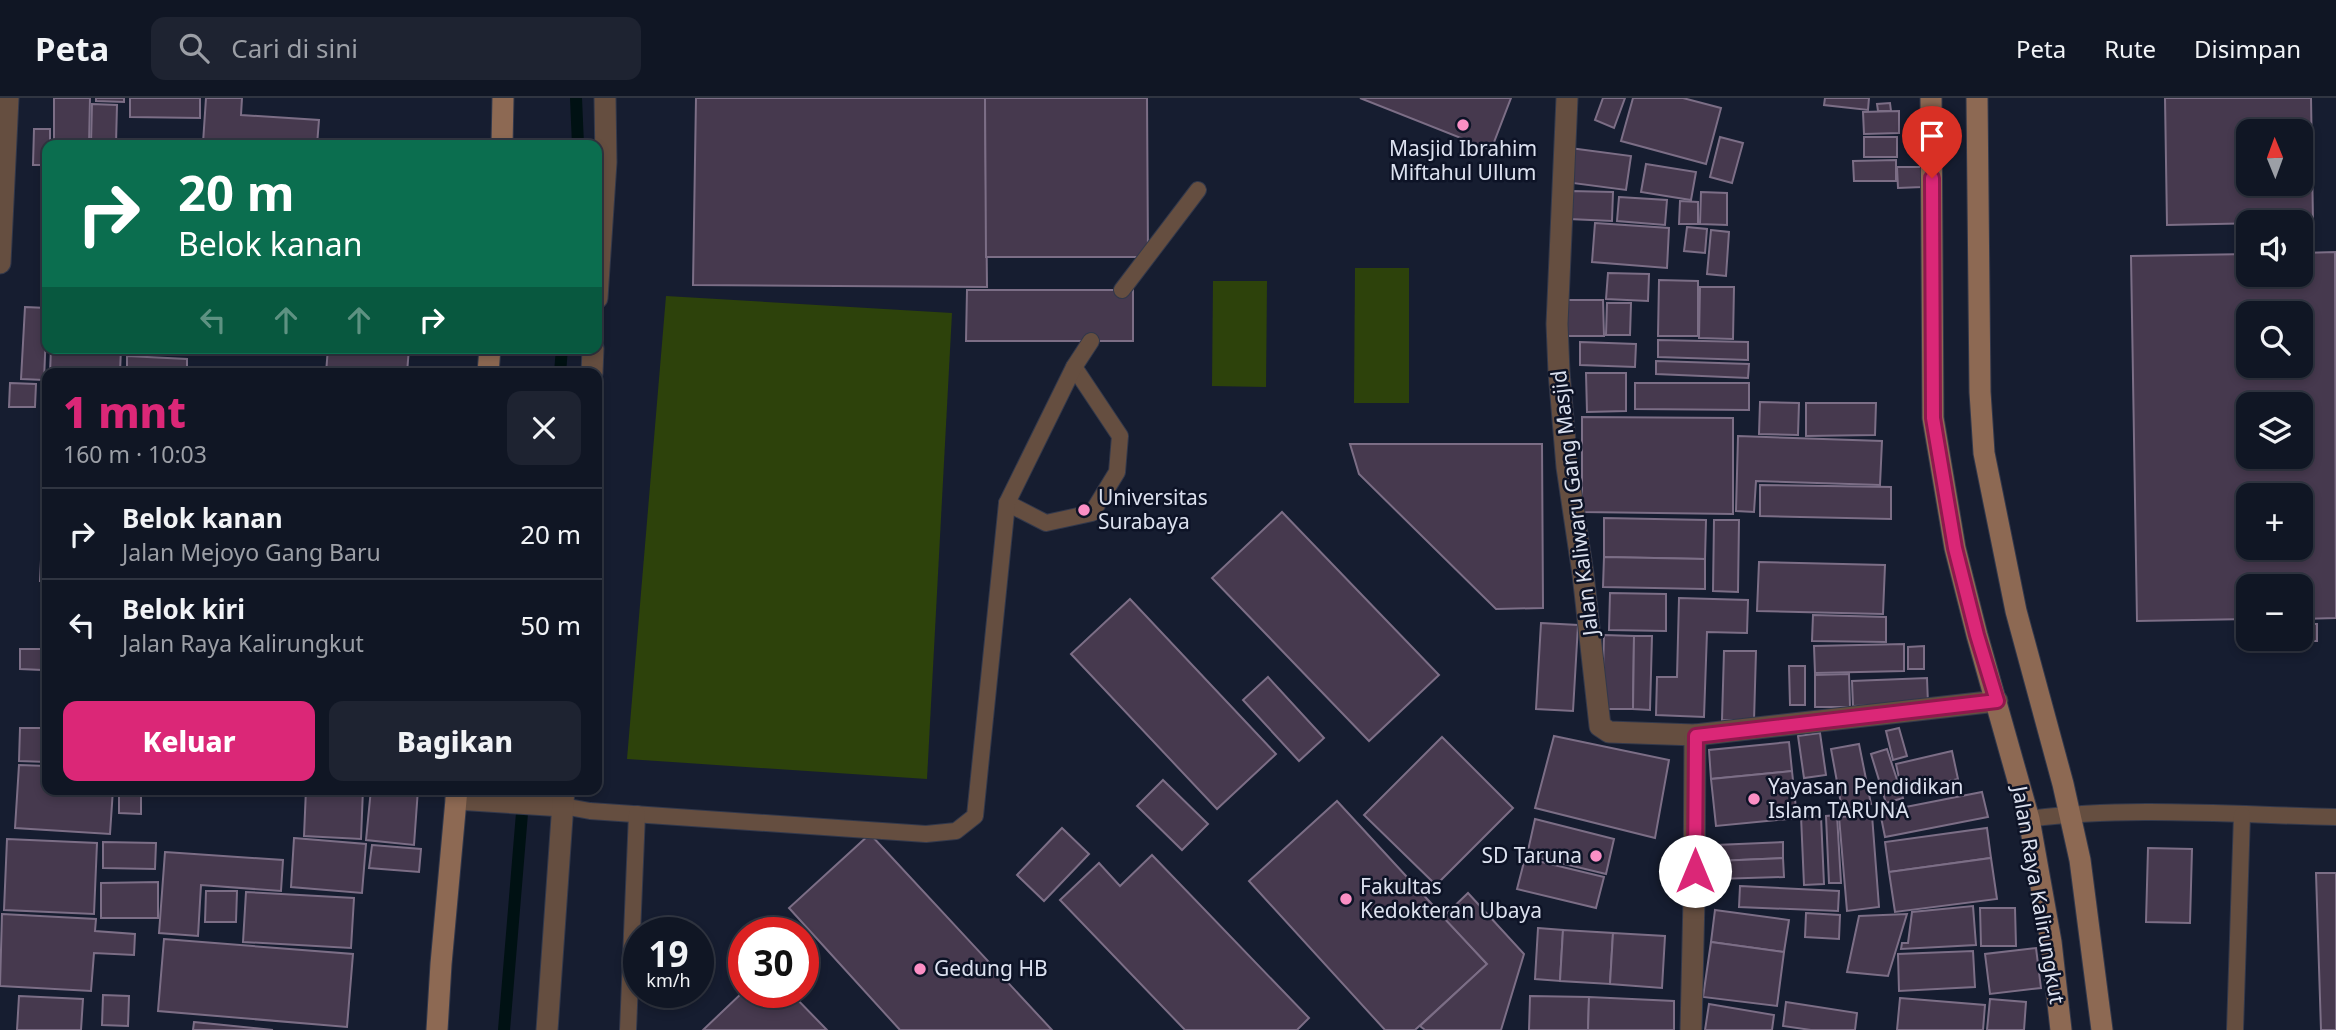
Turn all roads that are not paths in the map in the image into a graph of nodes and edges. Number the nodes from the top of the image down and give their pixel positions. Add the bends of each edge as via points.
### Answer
1 (8, 98) edge
2 (503, 98) edge
3 (606, 98) edge
4 (1567, 98) edge
5 (1931, 98) edge
6 (1977, 98) edge
7 (502, 140) edge
8 (1198, 190) dead end
9 (602, 230) edge
10 (0, 263) edge
11 (1122, 290) dead end
12 (1091, 341) dead end
13 (1074, 368) junction
14 (1007, 503) junction
15 (1997, 701) junction
16 (1696, 736) junction
17 (457, 795) edge
18 (461, 795) edge
19 (564, 798) edge
20 (2070, 813) junction
21 (637, 814) junction
22 (2242, 815) junction
23 (2336, 817) edge
24 (2029, 818) junction
25 (438, 1030) edge
26 (547, 1030) edge
27 (628, 1030) edge
28 (1690, 1030) edge
29 (2061, 1030) edge
30 (2102, 1030) edge
31 (2235, 1030) edge

1 - 10 street
2 - 7 main road
3 - 9 street
4 - 16 street, Jalan Kaliwaru Gang Masjid via 1559,372 1600,726 1609,732
5 - 15 main road, Jalan Raya Kalirungkut via 1933,418 1955,548
6 - 20 main road, Jalan Raya Kalirungkut via 1984,453 2016,611
8 - 11 lane
12 - 13 lane
13 - 14 lane
13 - 14 lane via 1120,436 1117,472 1092,513 1046,523
14 - 21 lane via 975,816 956,831 926,834
15 - 16 street
15 - 24 main road, Jalan Raya Kalirungkut
16 - 28 street
17 - 25 main road
18 - 19 street via 541,804
19 - 21 lane via 590,811
19 - 26 street
20 - 22 lane
20 - 24 lane
20 - 30 main road, Jalan Raya Kalirungkut
21 - 27 lane
22 - 23 lane
22 - 31 lane
24 - 29 main road, Jalan Raya Kalirungkut

